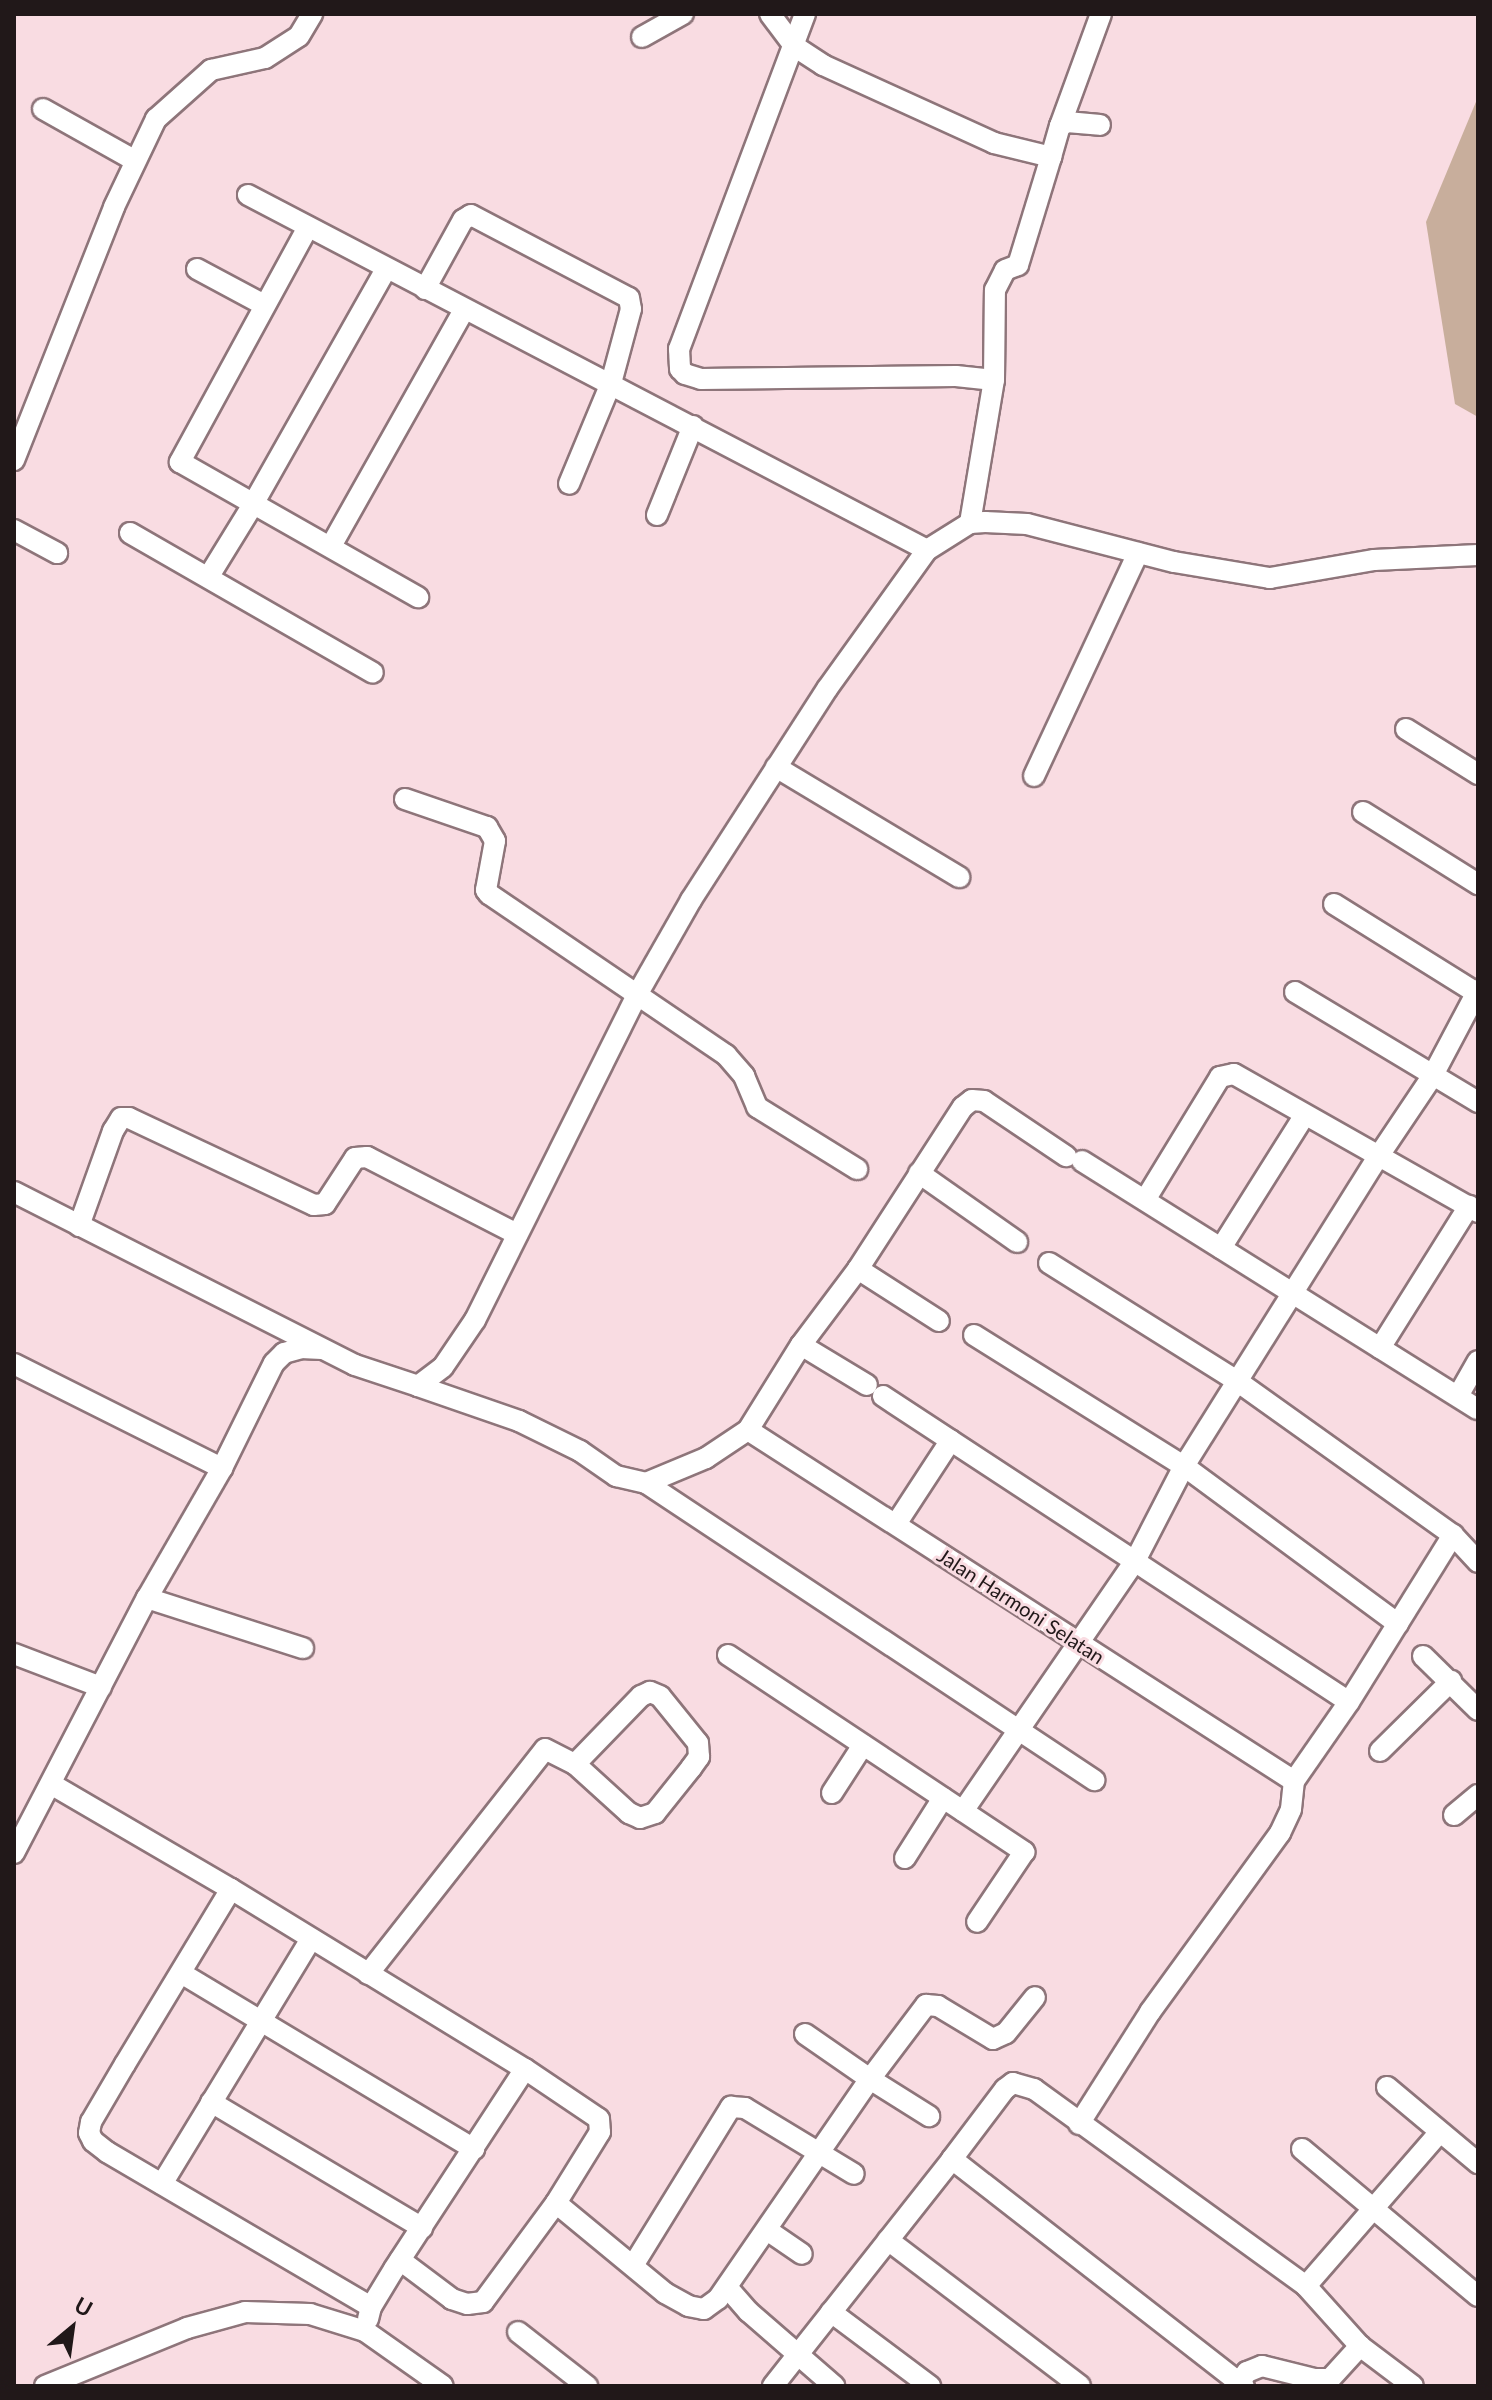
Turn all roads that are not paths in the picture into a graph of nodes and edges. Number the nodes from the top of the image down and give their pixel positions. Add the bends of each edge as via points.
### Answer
1 (312, 14) edge
2 (683, 14) edge
3 (770, 14) edge
4 (805, 14) edge
5 (1101, 14) edge
6 (642, 37) dead end
7 (794, 46) junction
8 (43, 109) dead end
9 (1100, 125) dead end
10 (1060, 126) junction
11 (1051, 157) junction
12 (134, 160) junction
13 (248, 195) dead end
14 (308, 227) junction
15 (197, 269) dead end
16 (386, 269) junction
17 (425, 289) junction
18 (264, 305) junction
19 (464, 310) junction
20 (994, 380) junction
21 (611, 383) junction
22 (693, 426) junction
23 (14, 460) edge
24 (569, 484) dead end
25 (252, 506) junction
26 (657, 515) dead end
27 (970, 523) junction
28 (14, 530) edge
29 (130, 533) dead end
30 (331, 546) junction
31 (927, 550) junction
32 (57, 553) dead end
33 (1138, 553) junction
34 (1478, 555) edge
35 (209, 576) junction
36 (418, 597) dead end
37 (373, 673) dead end
38 (1406, 729) dead end
39 (776, 767) junction
40 (1478, 774) edge
41 (1034, 776) dead end
42 (405, 799) dead end
43 (1363, 812) dead end
44 (959, 877) dead end
45 (1478, 884) edge
46 (1334, 904) dead end
47 (1295, 992) dead end
48 (1477, 992) edge
49 (638, 993) junction
50 (1433, 1075) junction
51 (1478, 1102) edge
52 (1304, 1116) junction
53 (1378, 1157) junction
54 (857, 1169) dead end
55 (919, 1173) junction
56 (14, 1192) edge
57 (1145, 1200) junction
58 (1474, 1209) edge
59 (79, 1226) junction
60 (517, 1234) junction
61 (1017, 1242) dead end
62 (1221, 1248) junction
63 (1049, 1263) dead end
64 (858, 1269) junction
65 (1293, 1293) junction
66 (939, 1321) dead end
67 (974, 1335) dead end
68 (801, 1345) junction
69 (1380, 1348) junction
70 (326, 1349) junction
71 (1478, 1361) edge
72 (14, 1364) edge
73 (1237, 1381) junction
74 (418, 1386) junction
75 (1458, 1396) junction
76 (1478, 1409) edge
77 (748, 1430) junction
78 (951, 1440) junction
79 (1184, 1466) junction
80 (222, 1468) junction
81 (646, 1483) junction
82 (896, 1524) junction
83 (1453, 1535) junction
84 (1135, 1561) junction
85 (1478, 1562) edge
86 (147, 1598) junction
87 (1398, 1624) junction
88 (1077, 1644) junction
89 (303, 1648) dead end
90 (14, 1654) edge
91 (728, 1655) dead end
92 (1423, 1656) dead end
93 (1451, 1681) junction
94 (101, 1687) junction
95 (1349, 1702) junction
96 (1478, 1710) edge
97 (1019, 1729) junction
98 (863, 1745) junction
99 (1380, 1751) dead end
100 (575, 1764) junction
101 (1094, 1780) dead end
102 (1294, 1781) junction
103 (51, 1784) junction
104 (832, 1793) dead end
105 (1478, 1795) edge
106 (943, 1798) junction
107 (963, 1811) junction
108 (1454, 1815) dead end
109 (14, 1853) edge
110 (905, 1858) dead end
111 (231, 1889) junction
112 (977, 1922) dead end
113 (311, 1939) junction
114 (181, 1973) junction
115 (368, 1974) junction
116 (1035, 1997) dead end
117 (261, 2020) junction
118 (805, 2034) dead end
119 (525, 2069) junction
120 (870, 2079) junction
121 (1387, 2087) dead end
122 (211, 2102) junction
123 (929, 2116) dead end
124 (1079, 2124) junction
125 (1440, 2132) junction
126 (474, 2149) junction
127 (818, 2149) junction
128 (1302, 2149) dead end
129 (952, 2159) junction
130 (1478, 2163) edge
131 (854, 2174) dead end
132 (162, 2184) junction
133 (556, 2203) junction
134 (1373, 2211) junction
135 (422, 2228) junction
136 (767, 2230) junction
137 (888, 2240) junction
138 (802, 2254) dead end
139 (400, 2260) junction
140 (634, 2264) junction
141 (1306, 2286) junction
142 (727, 2287) junction
143 (1478, 2296) edge
144 (371, 2307) junction
145 (831, 2312) junction
146 (365, 2331) junction
147 (518, 2332) dead end
148 (1360, 2346) junction
149 (797, 2356) junction
150 (1240, 2385) edge
151 (45, 2386) edge
152 (443, 2386) edge
153 (587, 2386) edge
154 (773, 2386) edge
155 (834, 2386) edge
156 (930, 2386) edge
157 (1080, 2386) edge
158 (1413, 2386) edge

1 - 12 street via 299,36 265,58 211,70 156,119
2 - 6 street
3 - 7 street
4 - 7 street
5 - 10 street
7 - 11 street via 823,65 994,143
7 - 20 street via 679,349 680,369 701,379
8 - 12 street
9 - 10 street
10 - 11 street
11 - 20 street via 1018,265 1005,270 995,290
12 - 23 street
13 - 14 street
14 - 16 street
14 - 18 street
15 - 18 street
16 - 17 street
16 - 25 street
17 - 19 street
17 - 21 street via 463,220 475,216 629,298 631,309
18 - 25 street via 180,458 182,465
19 - 21 street
19 - 30 street
20 - 27 street
21 - 22 street
21 - 24 street
22 - 26 street
22 - 31 street
25 - 30 street
25 - 35 street
27 - 31 street
27 - 33 street via 1027,524
28 - 32 street
29 - 35 street
30 - 36 street
31 - 39 street
33 - 34 street via 1270,578 1374,560
33 - 41 street
35 - 37 street
38 - 40 street
39 - 44 street
39 - 49 street
42 - 49 street via 487,827 495,841 489,894
43 - 45 street
46 - 48 street
47 - 50 street
48 - 50 street
49 - 54 street via 726,1055 744,1076 757,1107
49 - 60 street
50 - 51 street
50 - 53 street
52 - 53 street
52 - 57 street via 1240,1076 1220,1077
52 - 62 street
53 - 58 street
53 - 65 street
55 - 57 street via 963,1107 972,1100 984,1101
55 - 61 street
55 - 64 street
56 - 59 street
57 - 62 street
58 - 69 street
59 - 60 street via 113,1131 121,1118 129,1118 314,1205 325,1204 355,1158 367,1157
59 - 70 street
60 - 74 street via 459,1345 443,1367
62 - 65 street
63 - 73 street
64 - 66 street
64 - 68 street
65 - 69 street
65 - 73 street
67 - 79 street
68 - 77 street
68 - 78 street
69 - 75 street
70 - 74 street via 355,1365
70 - 80 street via 301,1348 274,1363
71 - 75 street
72 - 80 street
73 - 79 street
73 - 83 street
74 - 81 street via 519,1421 616,1476
75 - 76 street
77 - 81 street via 706,1458
77 - 82 street, Jalan Harmoni Selatan
78 - 82 street
78 - 84 street
79 - 84 street
79 - 87 street
80 - 86 street
81 - 97 street
82 - 88 street, Jalan Harmoni Selatan
83 - 85 street
83 - 87 street
84 - 88 street
84 - 95 street
86 - 89 street
86 - 94 street
87 - 95 street
88 - 97 street
88 - 102 street, Jalan Harmoni Selatan
90 - 94 street
91 - 98 street
92 - 93 street
93 - 96 street
93 - 99 street
94 - 103 street
95 - 102 street
97 - 101 street
97 - 107 street
98 - 104 street
98 - 106 street
100 - 100 street via 629,1813 649,1817 699,1757 698,1743 660,1696 650,1692
100 - 115 street via 545,1749
102 - 124 street via 1291,1809 1280,1833 1150,2012
103 - 109 street
103 - 111 street
105 - 108 street
106 - 107 street
106 - 110 street
107 - 112 street via 1024,1852
111 - 113 street
111 - 114 street
113 - 115 street
113 - 117 street
114 - 117 street
114 - 132 street via 89,2133 107,2152
115 - 119 street
116 - 120 street via 1006,2033 993,2039 938,2006 926,2005
117 - 122 street
117 - 126 street
118 - 120 street
119 - 126 street
119 - 133 street via 601,2123
120 - 123 street
120 - 127 street
121 - 125 street
122 - 132 street
122 - 135 street
124 - 129 street via 1034,2089 1013,2083
124 - 141 street
125 - 130 street
125 - 134 street
126 - 135 street
127 - 131 street
127 - 136 street
127 - 140 street via 745,2108 731,2107
128 - 134 street
129 - 137 street
129 - 150 street
132 - 144 street
133 - 139 street via 483,2302 452,2299
133 - 140 street
134 - 141 street
134 - 143 street
135 - 139 street
136 - 138 street
136 - 142 street
137 - 145 street
137 - 157 street
139 - 144 street
140 - 142 street via 688,2306 704,2309
141 - 148 street
142 - 149 street
144 - 146 street
145 - 149 street
145 - 156 street
146 - 151 street via 310,2314 245,2312 187,2328
146 - 152 street
147 - 153 street
148 - 150 street via 1330,2379 1262,2366 1247,2372
148 - 158 street
149 - 154 street
149 - 155 street

